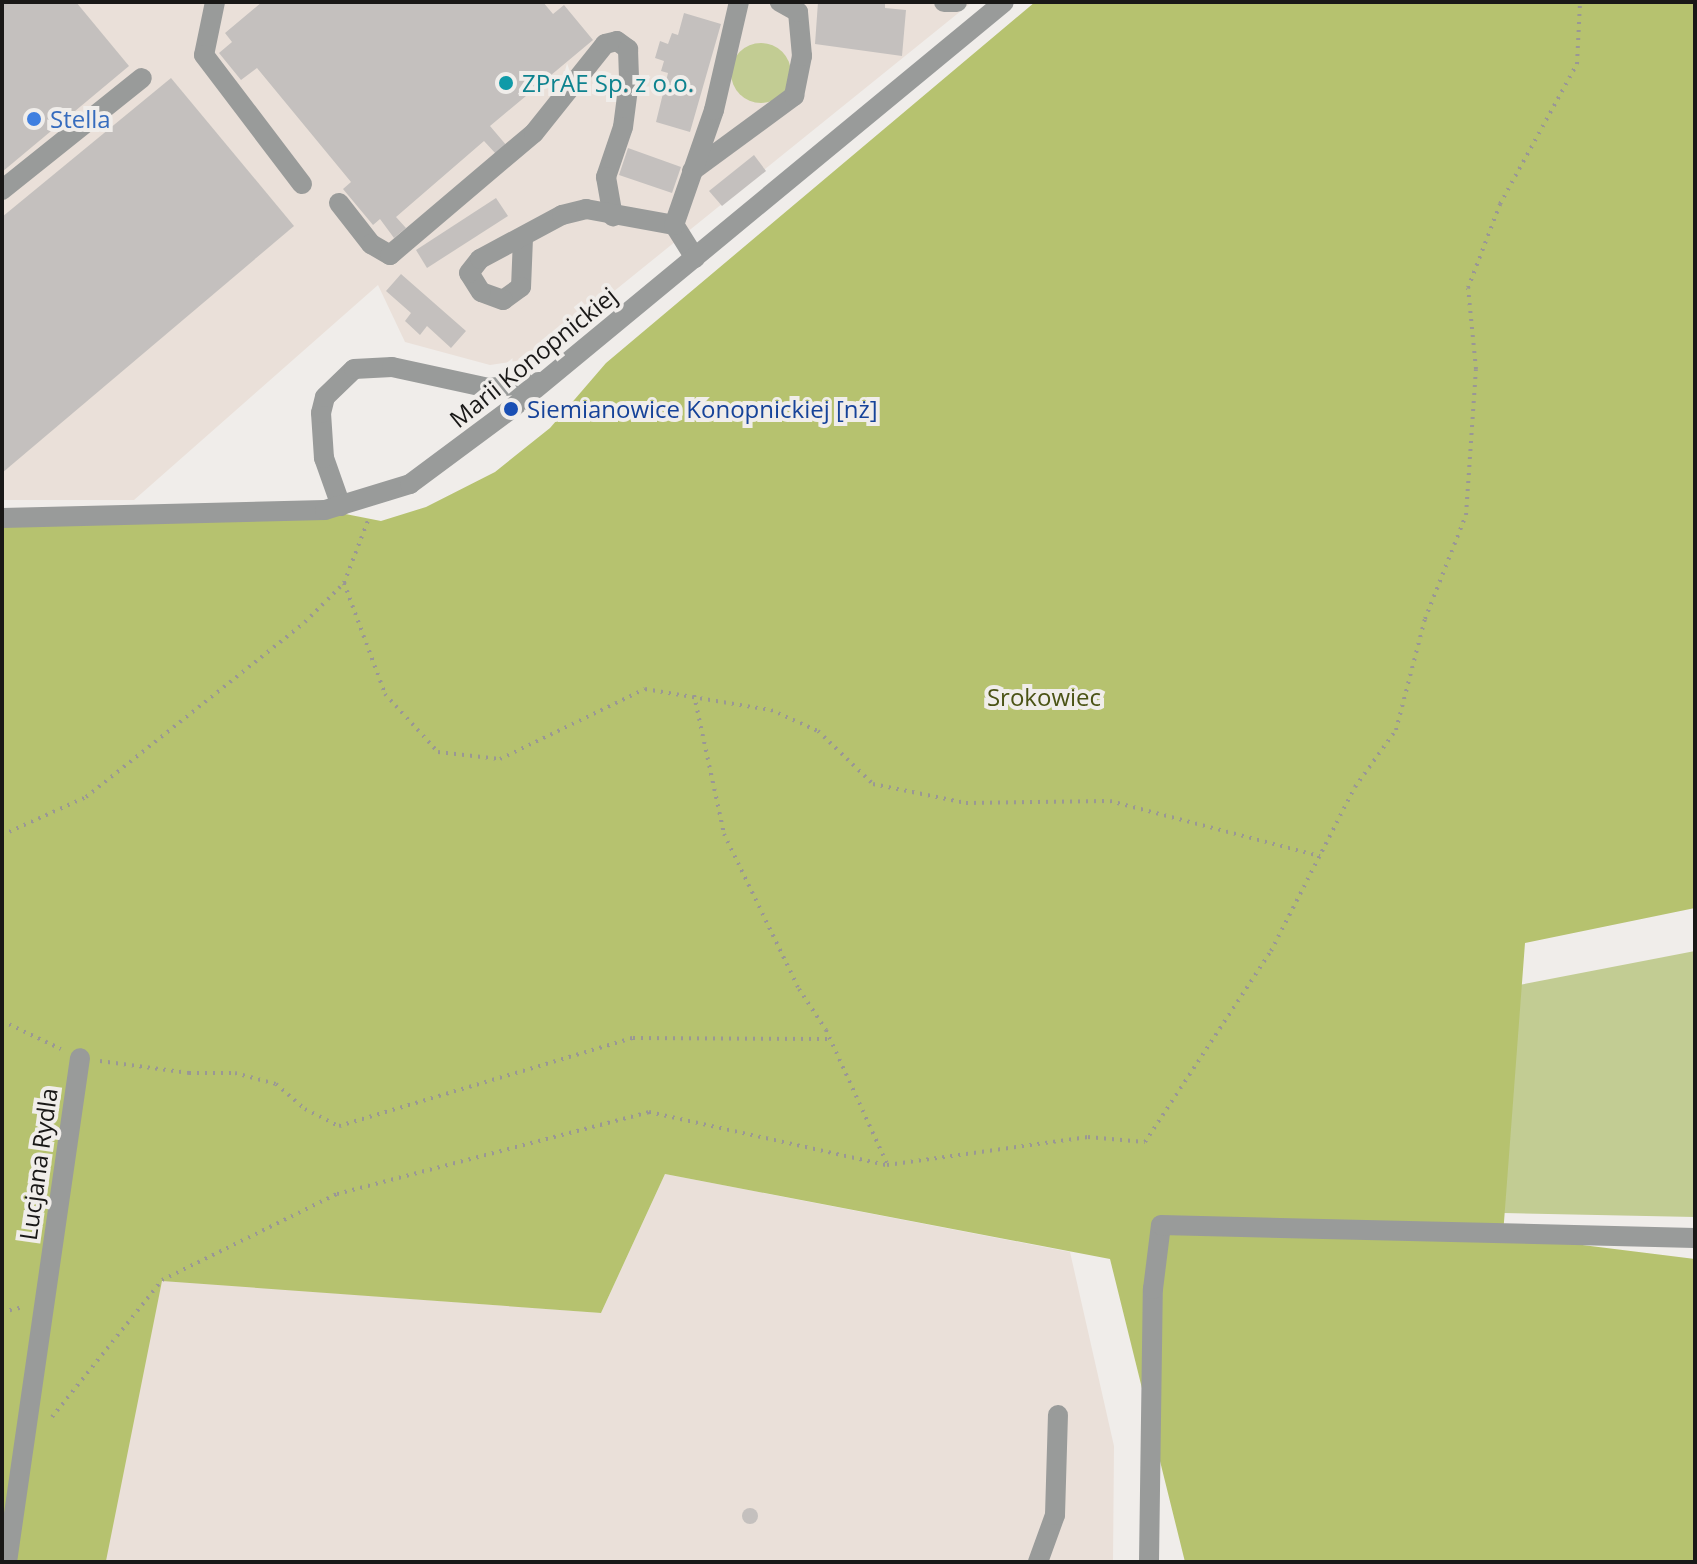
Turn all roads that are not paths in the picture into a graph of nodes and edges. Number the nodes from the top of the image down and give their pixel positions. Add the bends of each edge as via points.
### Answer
1 (215, 2) edge
2 (780, 2) edge
3 (944, 2) edge
4 (957, 2) edge
5 (1004, 2) edge
6 (746, 3) edge
7 (142, 78) dead end
8 (692, 171) junction
9 (302, 184) dead end
10 (2, 190) edge
11 (339, 203) dead end
12 (613, 216) junction
13 (674, 225) junction
14 (523, 238) dead end
15 (695, 258) junction
16 (546, 380) junction
17 (341, 506) junction
18 (2, 518) edge
19 (80, 1058) road end
20 (1695, 1238) edge
21 (1058, 1415) dead end
22 (7, 1562) edge
23 (1038, 1562) edge
24 (1149, 1562) edge

1 - 9 street via 204,55
2 - 8 street via 798,12 802,68 794,96
3 - 4 street
5 - 15 street, Marii Konopnickiej
6 - 8 street
7 - 10 street
8 - 13 street
11 - 12 street via 371,244 390,255 534,133 605,44 617,41 628,49 629,81 623,127 606,177
12 - 13 street
12 - 14 street via 586,209
13 - 15 street
15 - 16 street, Marii Konopnickiej
16 - 17 street, Marii Konopnickiej via 440,467 377,497
16 - 17 street via 489,388 392,367 354,369 325,397 321,413 324,458
17 - 18 street, Marii Konopnickiej via 278,513
19 - 22 street, Lucjana Rydla
20 - 24 street via 1161,1225 1153,1289
21 - 23 street via 1055,1515

